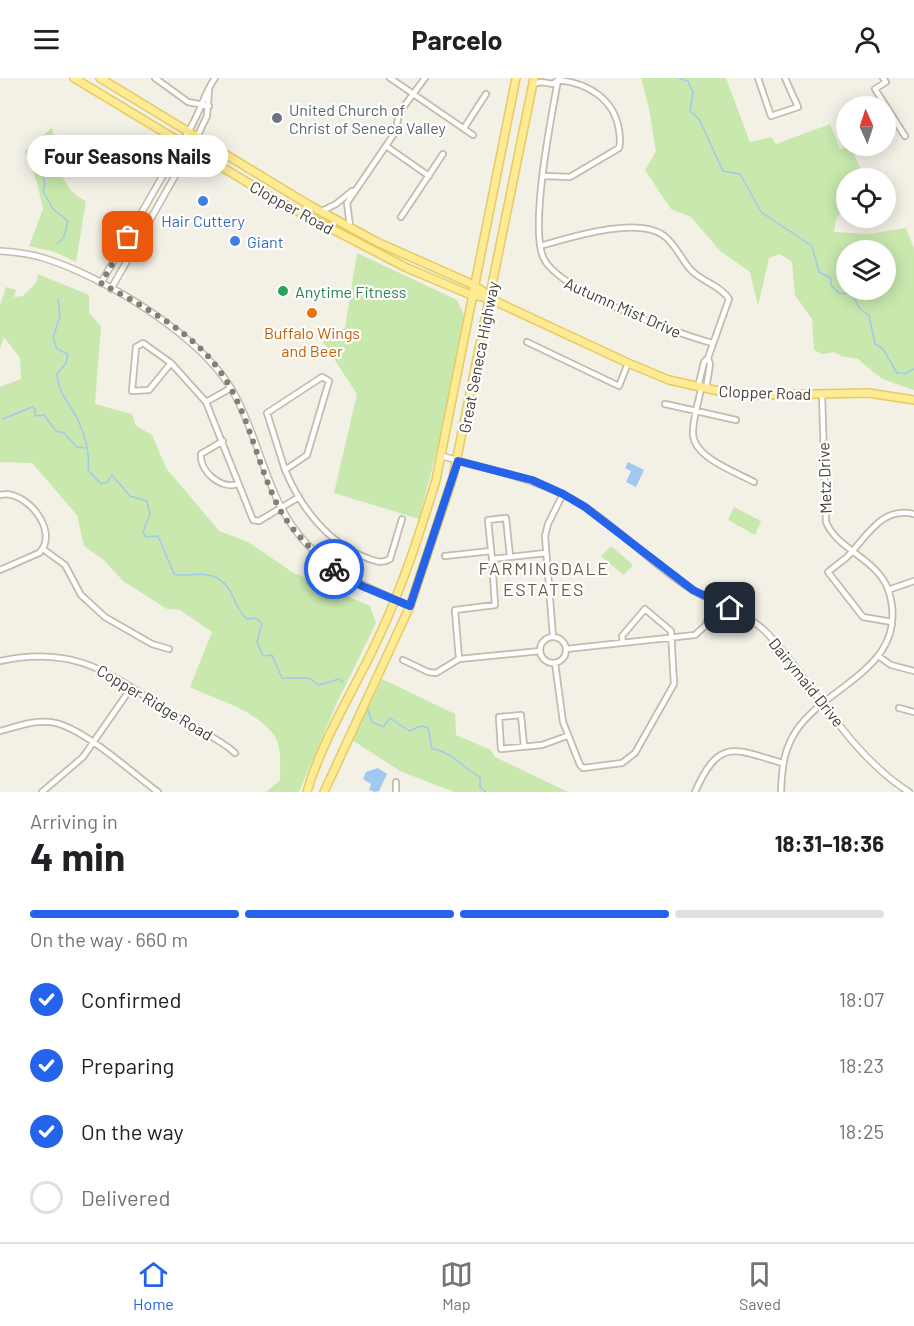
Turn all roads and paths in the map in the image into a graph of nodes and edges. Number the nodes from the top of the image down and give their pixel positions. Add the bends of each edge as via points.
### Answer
1 (74, 78) edge
2 (100, 78) edge
3 (155, 78) edge
4 (215, 78) edge
5 (390, 78) edge
6 (425, 78) edge
7 (758, 78) edge
8 (785, 78) edge
9 (883, 78) edge
10 (514, 79) edge
11 (557, 79) edge
12 (534, 81) edge
13 (209, 87) junction
14 (413, 94) junction
15 (486, 94) dead end
16 (200, 105) junction
17 (209, 106) junction
18 (464, 128) junction
19 (188, 132) junction
20 (473, 135) dead end
21 (904, 136) dead end
22 (197, 137) junction
23 (182, 142) junction
24 (386, 146) junction
25 (191, 148) junction
26 (443, 154) dead end
27 (429, 176) junction
28 (544, 176) junction
29 (354, 189) junction
30 (320, 211) junction
31 (401, 217) dead end
32 (350, 226) junction
33 (540, 246) junction
34 (0, 251) edge
35 (101, 283) junction
36 (474, 285) junction
37 (111, 289) junction
38 (471, 296) junction
39 (489, 298) junction
40 (527, 342) dead end
41 (712, 343) junction
42 (708, 358) junction
43 (171, 363) junction
44 (628, 363) junction
45 (231, 388) junction
46 (702, 388) junction
47 (822, 394) junction
48 (914, 400) edge
49 (206, 402) junction
50 (665, 404) dead end
51 (697, 412) junction
52 (736, 420) dead end
53 (223, 441) junction
54 (442, 456) junction
55 (458, 461) junction
56 (285, 470) junction
57 (754, 482) dead end
58 (238, 484) junction
59 (563, 494) junction
60 (0, 495) edge
61 (298, 497) junction
62 (914, 506) edge
63 (280, 509) junction
64 (912, 514) edge
65 (402, 519) dead end
66 (43, 549) junction
67 (853, 549) junction
68 (491, 551) junction
69 (546, 553) junction
70 (445, 556) dead end
71 (510, 556) junction
72 (492, 559) junction
73 (0, 570) edge
74 (914, 582) edge
75 (888, 590) junction
76 (395, 600) junction
77 (716, 601) junction
78 (410, 606) junction
79 (892, 622) junction
80 (553, 637) junction
81 (672, 639) junction
82 (623, 643) junction
83 (169, 649) dead end
84 (566, 649) junction
85 (540, 651) junction
86 (878, 656) junction
87 (403, 660) dead end
88 (459, 660) junction
89 (0, 661) edge
90 (555, 663) junction
91 (914, 671) edge
92 (131, 688) junction
93 (824, 704) junction
94 (899, 708) dead end
95 (914, 711) edge
96 (0, 731) edge
97 (567, 736) junction
98 (94, 744) junction
99 (524, 746) junction
100 (236, 753) dead end
101 (782, 763) junction
102 (396, 782) dead end
103 (42, 792) edge
104 (158, 792) edge
105 (307, 792) edge
106 (324, 792) edge
107 (396, 792) edge
108 (695, 792) edge
109 (781, 792) edge
110 (909, 792) edge

1 - 23 main road, Clopper Road
2 - 19 main road, Clopper Road
3 - 16 street via 188,102
4 - 13 street
5 - 14 street
6 - 14 street
7 - 8 street via 771,116 798,107
9 - 21 street via 885,82 875,88
10 - 36 main road, Great Seneca Highway
11 - 12 street via 553,84
11 - 28 street, Autumn Mist Drive
11 - 28 street via 588,87 605,99 618,126 620,146 574,175
12 - 39 main road, Great Seneca Highway
13 - 16 street
13 - 17 street
14 - 18 street
14 - 24 street via 399,113 396,131
15 - 18 street
16 - 17 street
16 - 19 street
17 - 22 street
18 - 20 street
19 - 22 main road, Clopper Road
19 - 23 street
22 - 25 street
22 - 30 main road, Clopper Road
23 - 25 main road, Clopper Road
23 - 35 street
24 - 27 street
24 - 29 street
25 - 37 street
25 - 38 main road, Clopper Road via 280,202 407,268
26 - 27 street
27 - 31 street
28 - 33 street, Autumn Mist Drive
29 - 30 street
29 - 32 street via 347,203
30 - 32 main road, Clopper Road
32 - 36 main road, Clopper Road
33 - 41 street, Autumn Mist Drive via 548,267 564,281 666,329
33 - 41 street via 621,229 644,228 661,233 693,273 729,299
34 - 35 street via 39,256
35 - 37 street
36 - 38 main road, Great Seneca Highway
36 - 39 main road, Clopper Road
37 - 45 street via 174,327 215,364
38 - 39 main road, Clopper Road
38 - 54 main road, Great Seneca Highway
39 - 44 main road, Clopper Road
39 - 55 main road, Great Seneca Highway
40 - 44 street via 619,386
41 - 42 street
42 - 46 street via 710,364
42 - 46 street via 704,362
43 - 43 street via 139,344 132,391 149,390
43 - 49 street
44 - 46 main road, Clopper Road
45 - 49 street
45 - 63 street
46 - 47 main road, Clopper Road via 761,395
46 - 51 street
47 - 48 main road, Clopper Road via 869,393
47 - 67 street, Metz Drive via 826,522 833,534
49 - 53 street
50 - 51 street
51 - 52 street
51 - 57 street via 693,435 697,446
53 - 58 street
53 - 58 street via 201,454 201,459 219,483
54 - 55 street, Dairymaid Drive
54 - 76 main road, Great Seneca Highway via 419,538
55 - 59 street, Dairymaid Drive via 532,480
55 - 78 main road, Great Seneca Highway
56 - 56 street via 267,413 316,379 327,379 311,447 302,461
56 - 61 street
58 - 63 street via 256,522
59 - 69 street via 548,524
59 - 77 street, Dairymaid Drive via 693,590
60 - 66 street via 21,498 33,510 44,529
61 - 63 street
61 - 65 street via 326,533 374,561 390,560
62 - 64 street
63 - 76 street via 305,542 338,572
64 - 67 street via 884,518
66 - 73 street via 30,559
66 - 83 street via 65,565 81,595 105,617 152,644
67 - 75 street, Metz Drive via 876,570
67 - 79 street via 828,572 863,617
68 - 70 street
68 - 71 street via 488,520 506,518
68 - 72 street
69 - 71 street
69 - 80 street
71 - 72 street
72 - 88 street via 495,604 455,610
74 - 75 street
75 - 79 street, Metz Drive
76 - 78 street
76 - 105 main road, Great Seneca Highway
77 - 81 street via 700,632
77 - 93 street, Dairymaid Drive via 744,614 766,632
78 - 106 main road, Great Seneca Highway
79 - 86 street, Metz Drive
80 - 84 street via 562,641
80 - 85 street via 543,642
81 - 82 street
81 - 82 street via 671,631 645,609 622,636
81 - 97 street via 674,684 632,758 583,768
82 - 84 street
84 - 90 street via 563,659
85 - 88 street
85 - 90 street via 544,660
86 - 91 street via 891,665
86 - 93 street, Metz Drive
87 - 88 street via 436,673
89 - 92 street, Copper Ridge Road via 31,656 76,659 105,670
90 - 97 street
92 - 98 street
92 - 100 street, Copper Ridge Road via 224,742
93 - 101 street, Metz Drive via 797,729
93 - 110 street, Dairymaid Drive via 866,756
94 - 95 street
96 - 98 street via 49,722 62,724
97 - 99 street via 542,745
98 - 103 street via 72,769
98 - 104 street
99 - 99 street via 521,715 499,717 501,749
101 - 108 street via 732,750 716,759
101 - 109 street, Metz Drive
102 - 107 street

